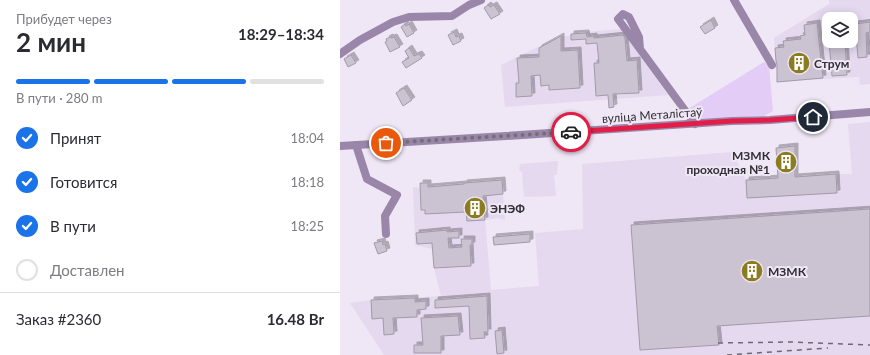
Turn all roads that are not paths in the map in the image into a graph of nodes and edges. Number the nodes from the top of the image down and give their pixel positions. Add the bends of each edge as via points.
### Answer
1 (481, 0) edge
2 (734, 0) edge
3 (640, 48) dead end
4 (340, 54) edge
5 (772, 65) dead end
6 (870, 112) edge
7 (695, 124) junction
8 (356, 145) junction
9 (340, 146) edge
10 (386, 234) dead end

1 - 4 street via 452,16 409,17 393,22
2 - 5 street
3 - 7 street
6 - 7 street, вуліца Металістаў
7 - 8 street, вуліца Металістаў
8 - 9 street, вуліца Металістаў
8 - 10 street via 367,180 397,195 385,216

